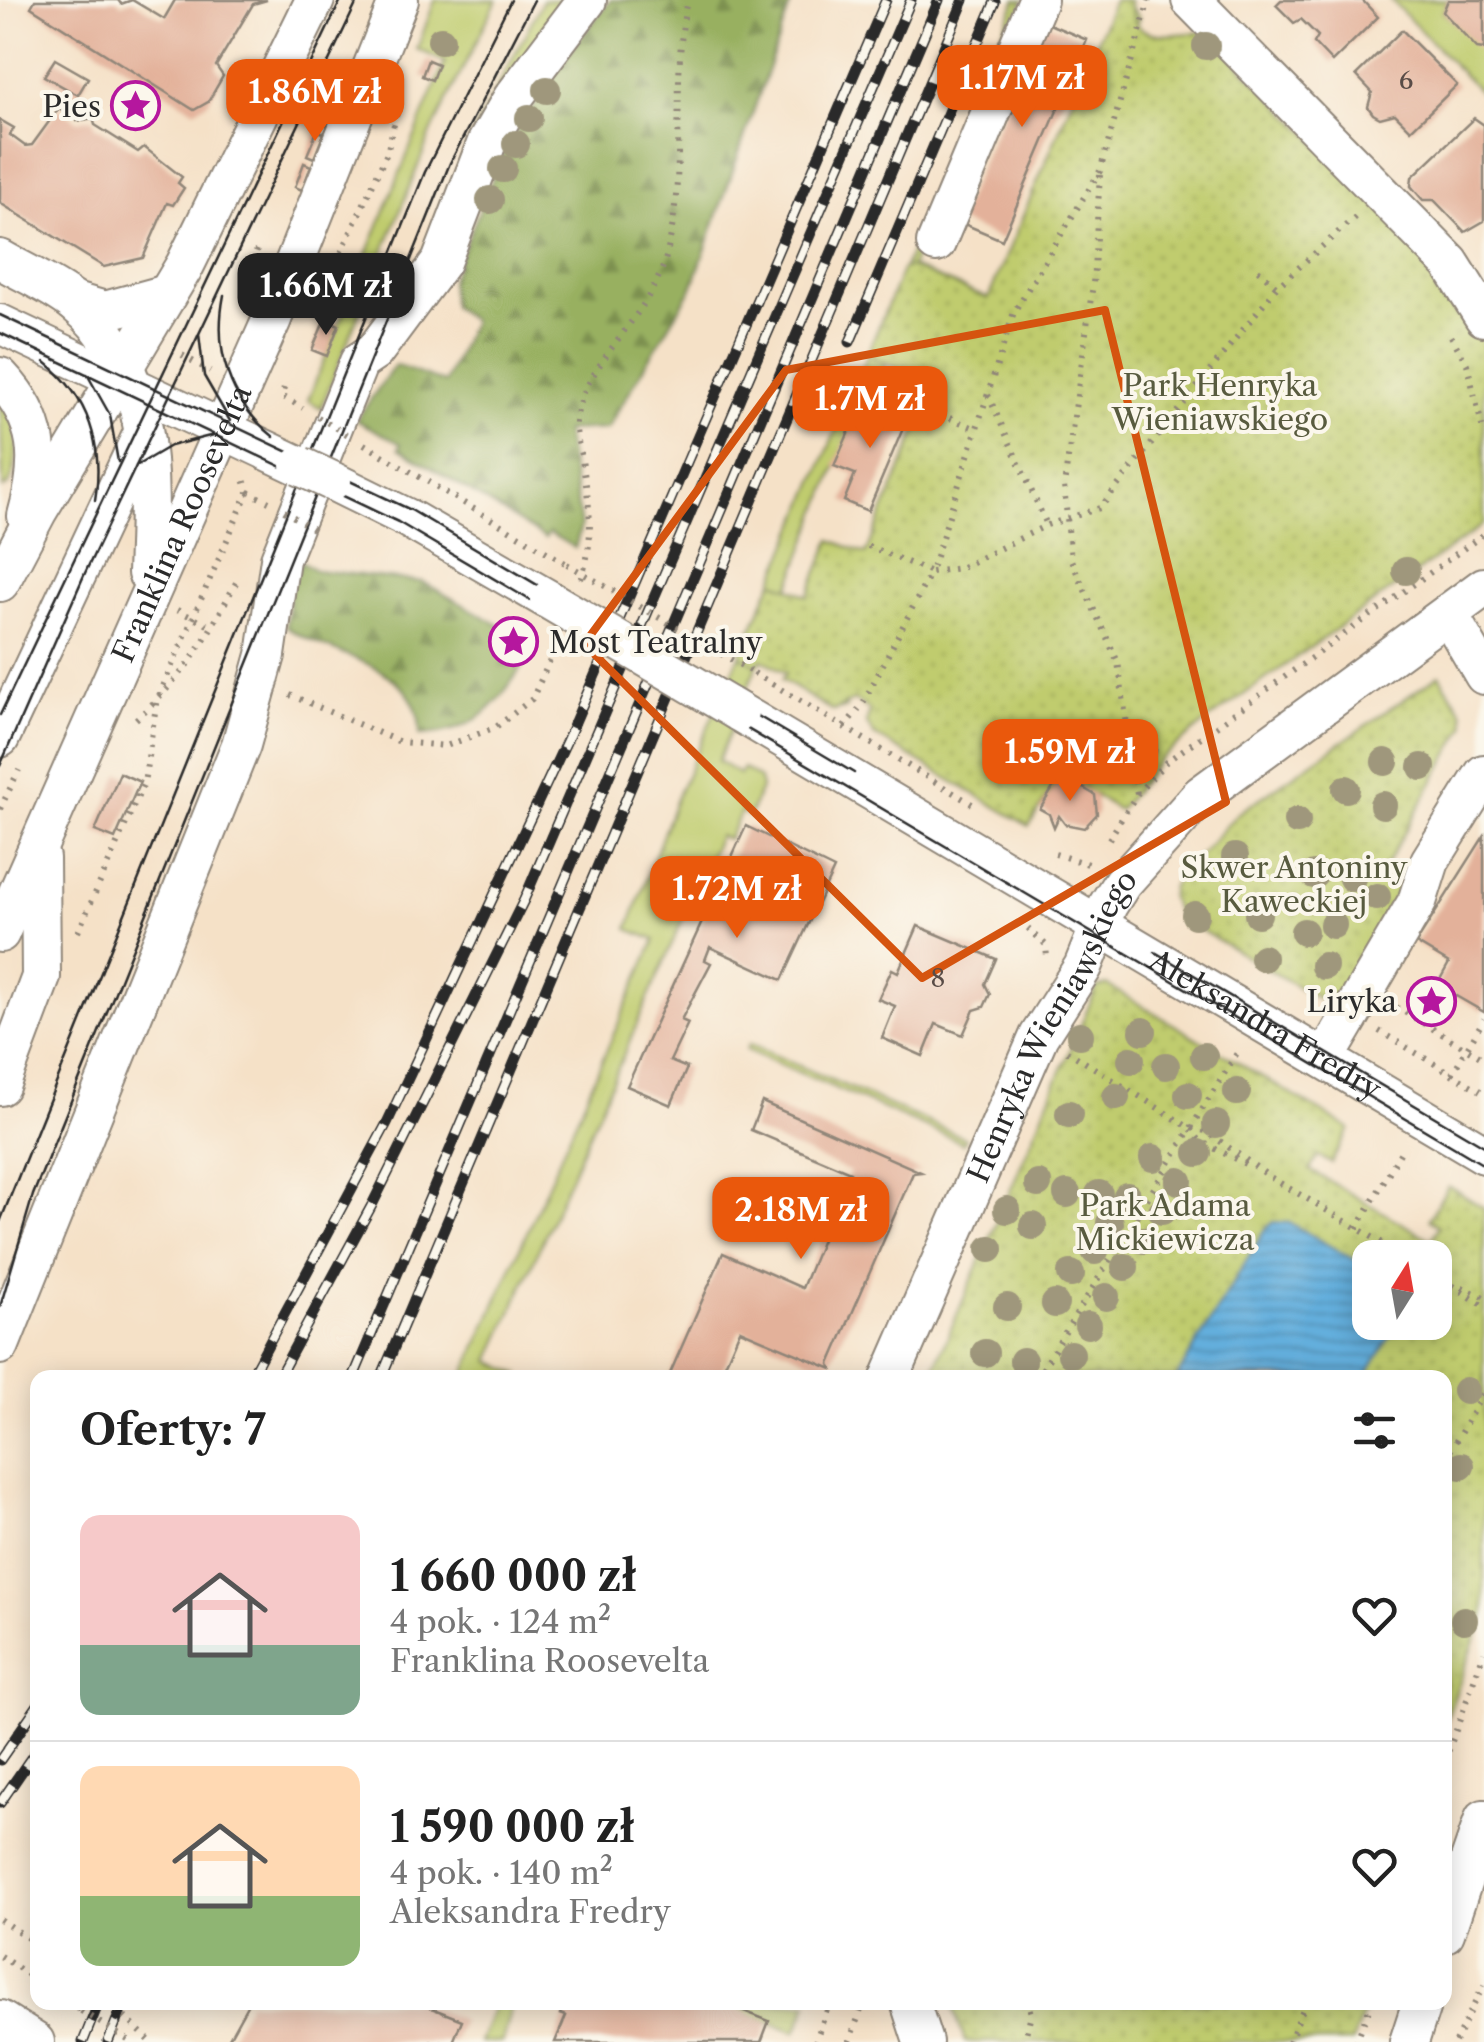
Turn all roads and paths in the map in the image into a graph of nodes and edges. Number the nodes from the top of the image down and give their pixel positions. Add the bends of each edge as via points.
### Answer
1 (314, 0) edge
2 (400, 0) edge
3 (587, 0) edge
4 (687, 0) edge
5 (1038, 0) edge
6 (1149, 0) edge
7 (1191, 0) edge
8 (1100, 171) junction
9 (1343, 204) dead end
10 (1366, 208) dead end
11 (1355, 217) junction
12 (1369, 231) dead end
13 (936, 243) dead end
14 (0, 259) edge
15 (1258, 270) dead end
16 (1277, 287) junction
17 (167, 294) junction
18 (74, 302) junction
19 (1484, 317) edge
20 (0, 324) edge
21 (1449, 334) dead end
22 (0, 378) edge
23 (136, 392) junction
24 (988, 395) junction
25 (318, 417) dead end
26 (912, 425) dead end
27 (222, 429) junction
28 (977, 429) junction
29 (1484, 434) edge
30 (244, 478) dead end
31 (284, 510) dead end
32 (1066, 520) junction
33 (1048, 525) junction
34 (1484, 526) edge
35 (314, 530) dead end
36 (1484, 534) edge
37 (22, 538) junction
38 (868, 546) dead end
39 (931, 572) junction
40 (0, 582) edge
41 (1484, 588) edge
42 (564, 594) junction
43 (146, 596) junction
44 (1449, 614) junction
45 (212, 627) dead end
46 (560, 638) dead end
47 (1484, 647) edge
48 (1484, 674) edge
49 (260, 683) junction
50 (156, 700) junction
51 (129, 725) dead end
52 (844, 727) junction
53 (0, 738) edge
54 (1484, 774) edge
55 (1137, 794) junction
56 (978, 807) dead end
57 (47, 826) junction
58 (1044, 847) dead end
59 (1093, 866) junction
60 (1102, 872) dead end
61 (1100, 924) junction
62 (0, 934) edge
63 (71, 948) dead end
64 (1387, 1002) dead end
65 (1484, 1019) edge
66 (1070, 1034) dead end
67 (1222, 1043) dead end
68 (1466, 1049) junction
69 (1237, 1053) junction
70 (1325, 1059) junction
71 (1484, 1059) edge
72 (1254, 1062) dead end
73 (1452, 1074) dead end
74 (0, 1086) edge
75 (1190, 1128) junction
76 (1386, 1138) dead end
77 (1484, 1154) edge
78 (1357, 1228) junction
79 (1377, 1240) edge
80 (1452, 1282) edge
81 (1452, 1284) edge
82 (1484, 1297) edge
83 (1484, 1306) edge
84 (0, 1345) edge
85 (893, 1370) edge
86 (1042, 1370) edge
87 (1484, 1392) edge
88 (1452, 1448) edge
89 (1484, 1652) edge
90 (1452, 1741) edge
91 (1484, 1819) edge
92 (1452, 1913) edge
93 (0, 1919) edge
94 (30, 1940) edge
95 (0, 1956) edge
96 (30, 1977) edge
97 (1484, 1985) edge
98 (80, 2010) edge
99 (117, 2010) edge
100 (827, 2010) edge
101 (861, 2010) edge
102 (913, 2010) edge
103 (1030, 2010) edge
104 (1303, 2010) edge
105 (1369, 2010) edge
106 (1419, 2010) edge
107 (0, 2020) edge
108 (35, 2042) edge
109 (130, 2042) edge
110 (151, 2042) edge
111 (815, 2042) edge
112 (849, 2042) edge
113 (923, 2042) edge
114 (1024, 2042) edge
115 (1289, 2042) edge
116 (1356, 2042) edge
117 (1409, 2042) edge
118 (1455, 2042) edge

1 - 17 street
2 - 27 street, Franklina Roosevelta
3 - 49 street via 487,142 440,262 374,352 359,362 280,560
4 - 42 path via 666,257 646,307 592,377 576,423 592,524 590,555
5 - 13 street
6 - 8 path
7 - 19 street via 1450,264
8 - 24 path via 1014,312
8 - 32 path via 1093,284 1064,486
9 - 11 path
10 - 11 path
11 - 12 path
11 - 16 path
14 - 18 street
15 - 16 path
16 - 32 path via 1100,508
17 - 18 street via 105,311
17 - 23 street
18 - 23 street
20 - 23 street
21 - 29 path via 1467,364
22 - 37 street via 20,399 36,439
23 - 27 street
23 - 37 street
23 - 43 street via 150,503
23 - 53 street
24 - 28 path
24 - 33 path
25 - 52 path, bridge
26 - 28 path via 917,404
27 - 42 street
27 - 43 street, Franklina Roosevelta
28 - 39 path
30 - 50 path via 248,492
31 - 35 path, bridge
32 - 33 path
32 - 55 path via 1071,560 1118,662
33 - 39 path via 960,568
34 - 36 path
36 - 55 path via 1166,762
37 - 40 street
38 - 39 path
39 - 52 path
41 - 44 street, Henryka Wieniawskiego
42 - 61 street, Aleksandra Fredry, bridge via 738,712
43 - 57 street, Franklina Roosevelta
44 - 47 street
44 - 48 street
44 - 61 street, Henryka Wieniawskiego via 1201,796 1122,883
45 - 50 path via 180,680
46 - 49 path via 532,699 496,727 446,746 400,742
49 - 84 street via 201,849
50 - 51 path
50 - 63 path via 144,782
52 - 56 path
54 - 70 street
55 - 59 path
57 - 62 street, Franklina Roosevelta
57 - 74 street via 40,858 39,984
58 - 59 path
59 - 60 path
61 - 70 street, Aleksandra Fredry
61 - 85 street, Henryka Wieniawskiego via 1083,967 1039,1036 1010,1066
64 - 68 path
65 - 68 path
66 - 75 path via 1064,1050
67 - 69 path
68 - 71 path
68 - 73 path
69 - 72 path
69 - 75 path
70 - 77 street, Aleksandra Fredry
75 - 78 path via 1208,1146
75 - 86 path
76 - 78 path via 1403,1148
78 - 79 path
80 - 82 path
81 - 83 path
87 - 88 path
89 - 90 path
91 - 92 street
93 - 94 path
95 - 96 path
97 - 118 path
98 - 109 path, bridge
99 - 110 path, bridge
100 - 111 path
101 - 112 path
102 - 113 street
103 - 114 path
104 - 115 path
105 - 116 path
106 - 117 street
107 - 108 street

